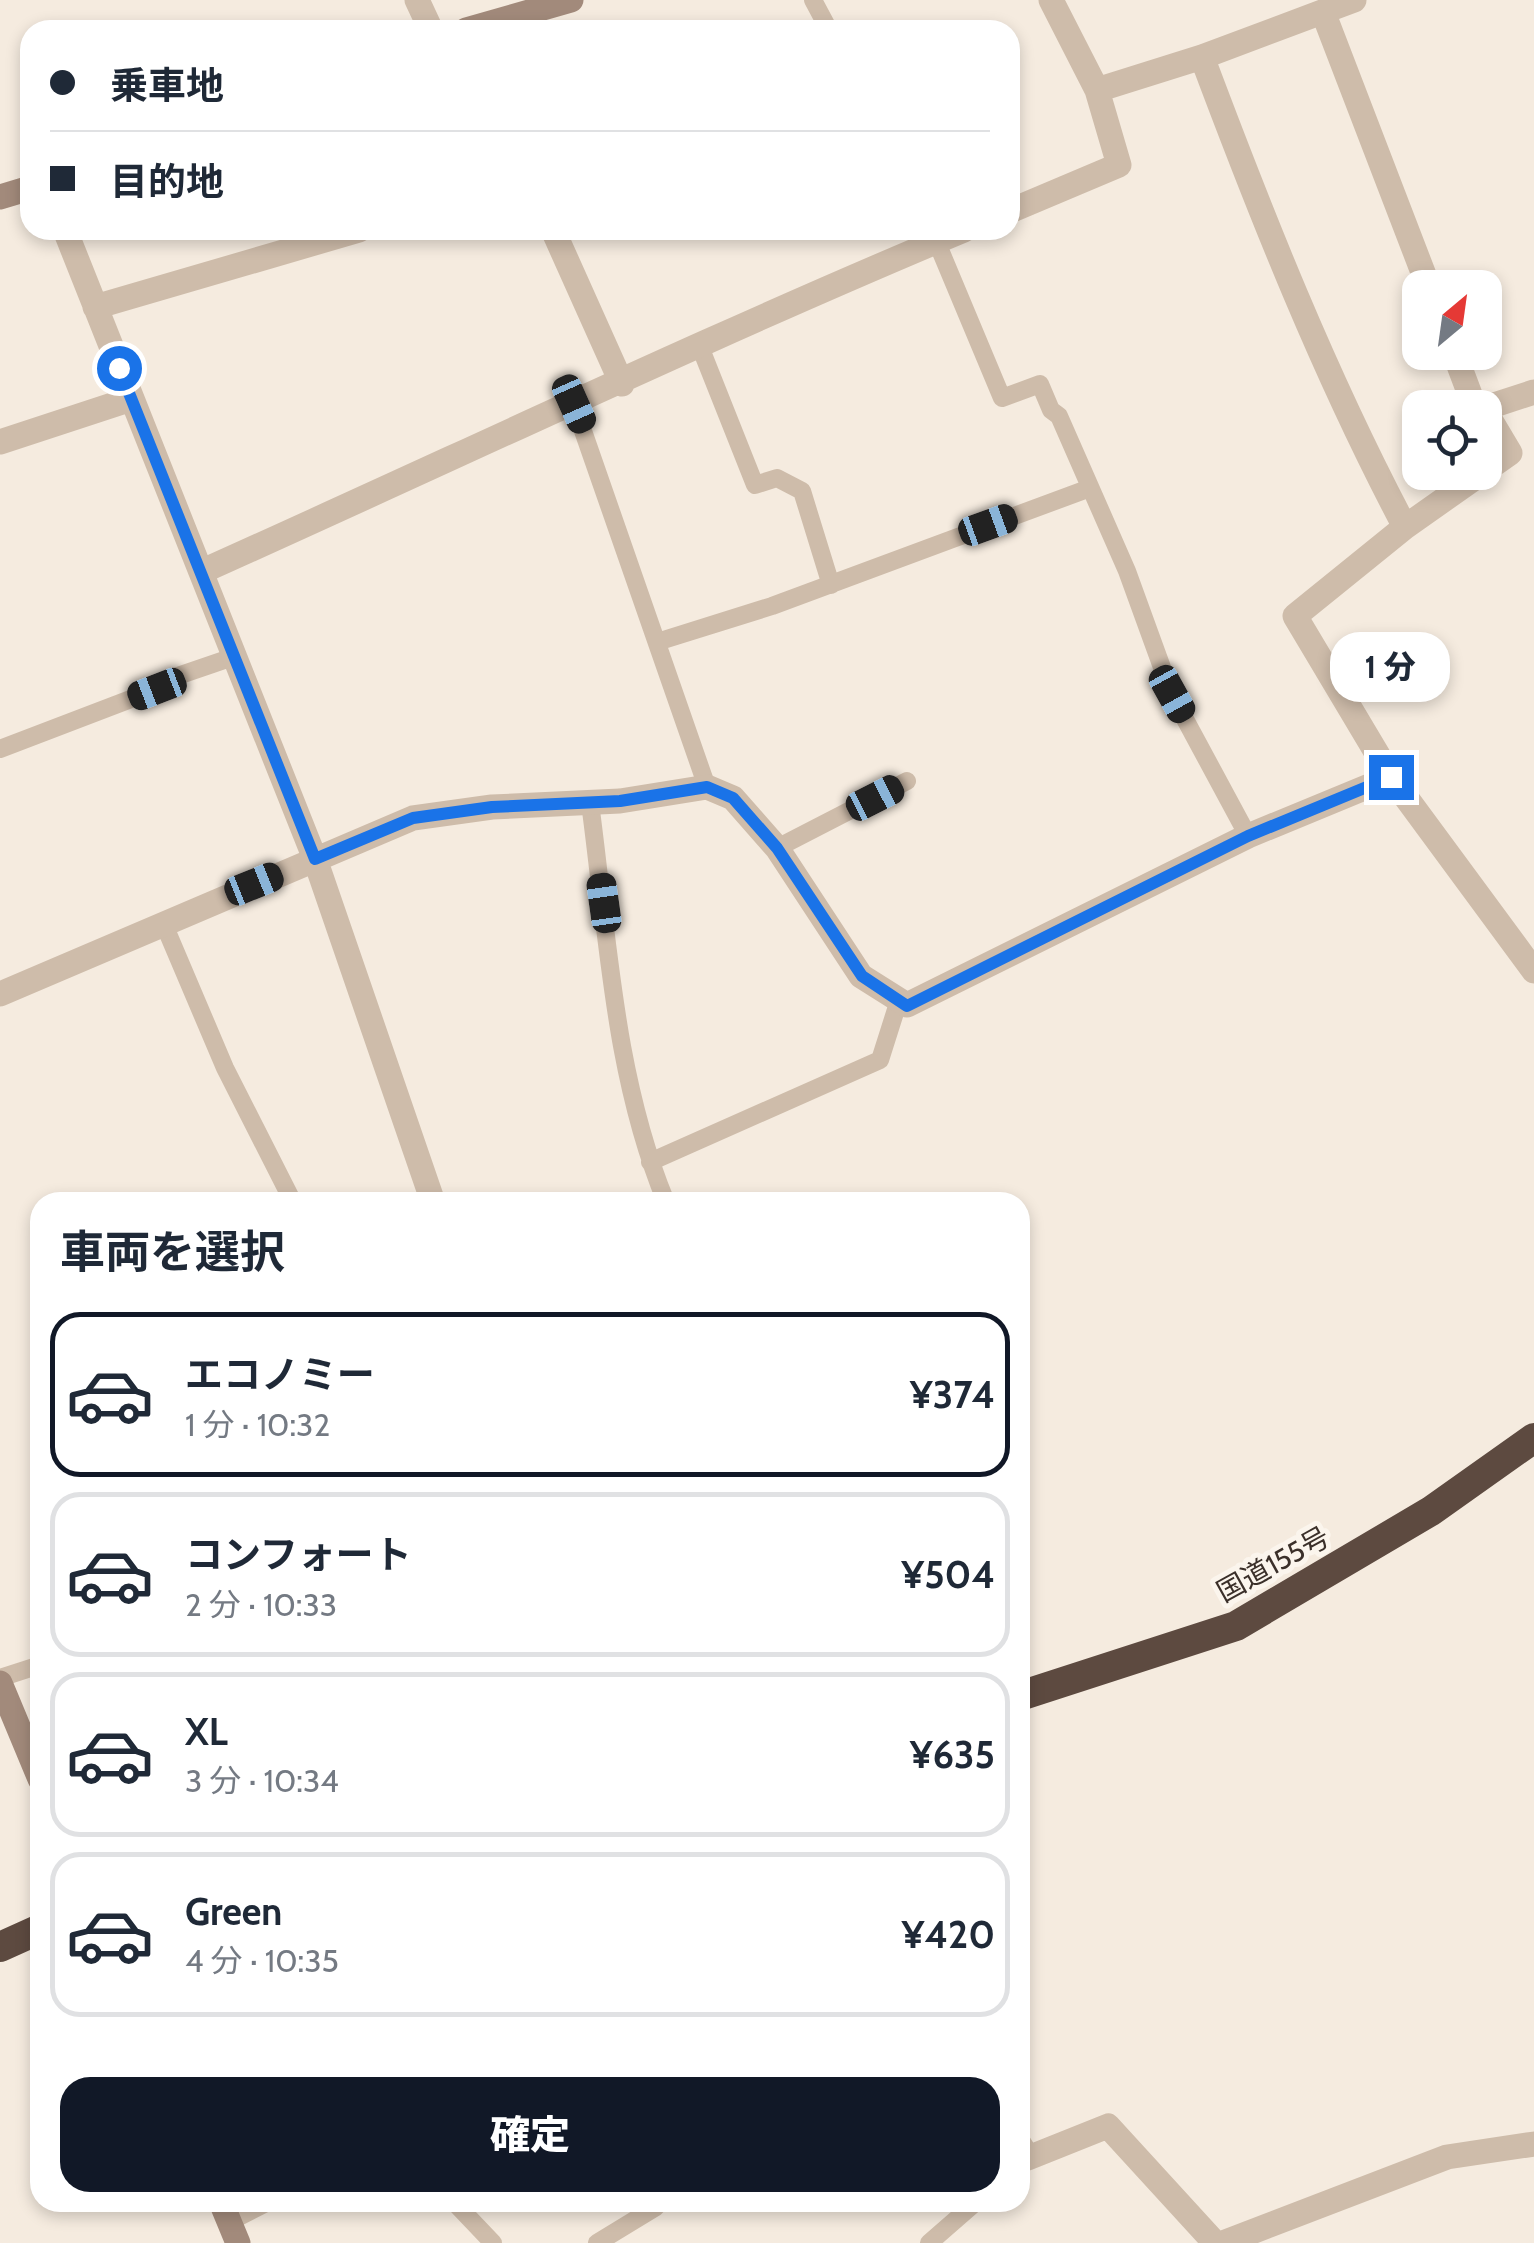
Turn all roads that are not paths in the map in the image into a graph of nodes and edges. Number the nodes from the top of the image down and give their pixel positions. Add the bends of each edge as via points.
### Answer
1 (571, 0) edge
2 (1050, 0) edge
3 (1354, 0) edge
4 (1310, 9) edge
5 (501, 20) edge
6 (1202, 57) junction
7 (1098, 90) junction
8 (1020, 207) edge
9 (69, 240) edge
10 (326, 240) edge
11 (557, 240) edge
12 (926, 240) edge
13 (937, 240) edge
14 (1421, 270) edge
15 (95, 307) junction
16 (699, 344) junction
17 (622, 384) junction
18 (1534, 392) edge
19 (131, 398) junction
20 (1502, 403) edge
21 (574, 404) junction
22 (1502, 439) edge
23 (0, 442) edge
24 (1502, 459) edge
25 (1090, 488) junction
26 (1458, 490) edge
27 (1405, 527) junction
28 (204, 571) junction
29 (831, 584) junction
30 (657, 642) junction
31 (236, 656) junction
32 (0, 749) edge
33 (1391, 777) junction
34 (907, 781) dead end
35 (707, 787) junction
36 (590, 803) junction
37 (1248, 836) junction
38 (777, 848) junction
39 (315, 859) junction
40 (163, 922) junction
41 (1534, 971) edge
42 (0, 994) edge
43 (899, 1000) junction
44 (650, 1162) junction
45 (288, 1192) edge
46 (430, 1192) edge
47 (662, 1192) edge
48 (1534, 1438) edge
49 (30, 1668) edge
50 (0, 1681) edge
51 (1030, 1693) edge
52 (30, 1754) edge
53 (30, 1934) edge
54 (0, 1947) edge
55 (1534, 2144) edge
56 (1030, 2154) edge
57 (464, 2212) edge
58 (646, 2212) edge
59 (965, 2212) edge
60 (493, 2243) edge
61 (596, 2243) edge
62 (929, 2243) edge
63 (1215, 2243) edge
64 (1223, 2243) edge

1 - 5 street
2 - 7 street
3 - 4 street
4 - 6 street
4 - 14 street
6 - 7 street
6 - 27 street via 1268,231 1366,455
7 - 8 street via 1119,165
9 - 15 street
10 - 15 street
11 - 17 street
12 - 16 street
13 - 25 lane via 1002,398 1040,384
15 - 19 street
16 - 17 street
16 - 29 lane via 755,486 777,478 802,490
17 - 21 street
18 - 20 street
19 - 23 street
19 - 28 street
21 - 28 street
21 - 30 lane
22 - 24 street via 1510,453
25 - 29 lane
25 - 37 lane via 1172,694
26 - 27 street
27 - 33 street via 1294,616
28 - 31 street
29 - 30 lane
30 - 35 lane
31 - 32 lane
31 - 39 street
33 - 37 street
33 - 41 street
34 - 38 lane
35 - 36 street
35 - 38 street via 733,798
36 - 39 street via 413,818
36 - 44 lane via 614,1014
37 - 43 street via 907,1006
38 - 43 street via 862,976
39 - 40 street
39 - 46 street
40 - 42 street
40 - 45 lane via 225,1068
43 - 44 lane via 880,1060
44 - 47 lane
48 - 51 highway, 国道155号 via 1431,1511 1236,1626
49 - 50 lane
50 - 52 street
53 - 54 highway
55 - 64 street via 1448,2157
56 - 63 street via 1108,2126
57 - 60 lane
58 - 61 lane
59 - 62 lane

